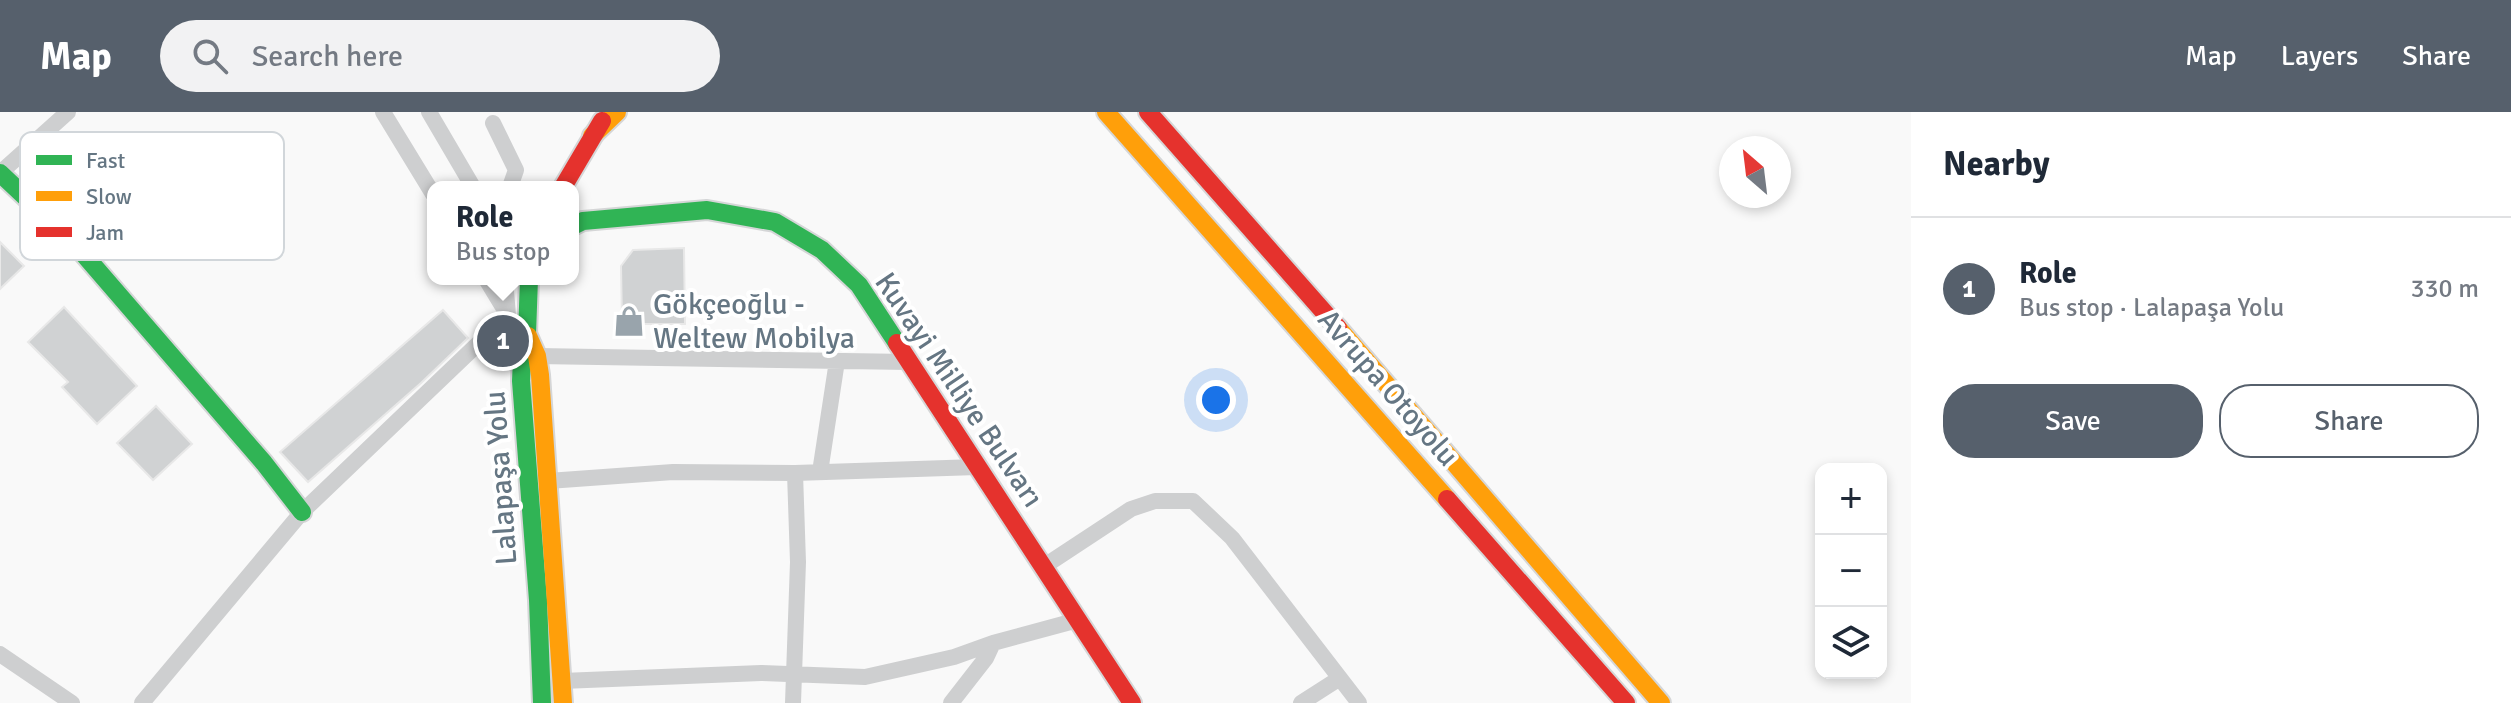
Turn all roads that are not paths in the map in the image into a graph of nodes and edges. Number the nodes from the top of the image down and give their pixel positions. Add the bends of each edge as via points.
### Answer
1 (68, 112) edge
2 (383, 112) edge
3 (429, 112) edge
4 (607, 112) edge
5 (617, 112) edge
6 (1148, 112) edge
7 (1107, 114) edge
8 (493, 123) dead end
9 (46, 132) edge
10 (592, 136) junction
11 (20, 155) edge
12 (0, 173) edge
13 (469, 181) edge
14 (512, 181) edge
15 (566, 181) edge
16 (427, 184) edge
17 (20, 192) edge
18 (579, 223) edge
19 (89, 260) edge
20 (490, 285) edge
21 (506, 285) edge
22 (529, 285) edge
23 (508, 315) junction
24 (527, 330) junction
25 (537, 356) junction
26 (837, 361) junction
27 (909, 362) junction
28 (977, 467) junction
29 (820, 472) junction
30 (795, 473) junction
31 (548, 481) junction
32 (302, 512) junction
33 (1043, 567) junction
34 (1078, 620) junction
35 (993, 643) junction
36 (0, 654) edge
37 (795, 674) junction
38 (1340, 678) junction
39 (562, 681) junction
40 (954, 701) edge
41 (72, 703) edge
42 (142, 703) edge
43 (542, 703) edge
44 (563, 703) edge
45 (793, 703) edge
46 (1132, 703) edge
47 (1301, 703) edge
48 (1359, 703) edge
49 (1626, 703) edge
50 (1661, 703) edge

1 - 9 street
2 - 16 street
3 - 13 street
4 - 10 main road
5 - 10 main road
6 - 50 main road, Avrupa Otoyolu
7 - 49 main road, Avrupa Otoyolu
8 - 14 street via 516,170
10 - 15 main road
11 - 12 street
12 - 17 main road
18 - 27 main road, Kuvayi Milliye Bulvarı via 707,210 775,222 822,250 859,285
19 - 32 main road
20 - 23 street
21 - 23 street
22 - 24 main road
23 - 24 street
23 - 32 street
24 - 25 main road, Lalapaşa Yolu
24 - 43 main road, Lalapaşa Yolu via 521,381
25 - 26 street
25 - 31 main road, Lalapaşa Yolu
26 - 27 street
26 - 29 street
27 - 28 main road, Kuvayi Milliye Bulvarı
28 - 29 street
28 - 33 main road, Kuvayi Milliye Bulvarı
29 - 30 street
30 - 31 street via 673,472
30 - 37 street
31 - 39 main road, Lalapaşa Yolu
32 - 42 street
33 - 34 main road, Kuvayi Milliye Bulvarı
33 - 38 street via 1131,509 1155,501 1193,501 1232,538
34 - 35 street
34 - 46 main road, Kuvayi Milliye Bulvarı
35 - 37 street via 865,677
35 - 40 street
36 - 41 street
37 - 39 street
37 - 45 street
38 - 47 street
38 - 48 street
39 - 44 main road, Lalapaşa Yolu

